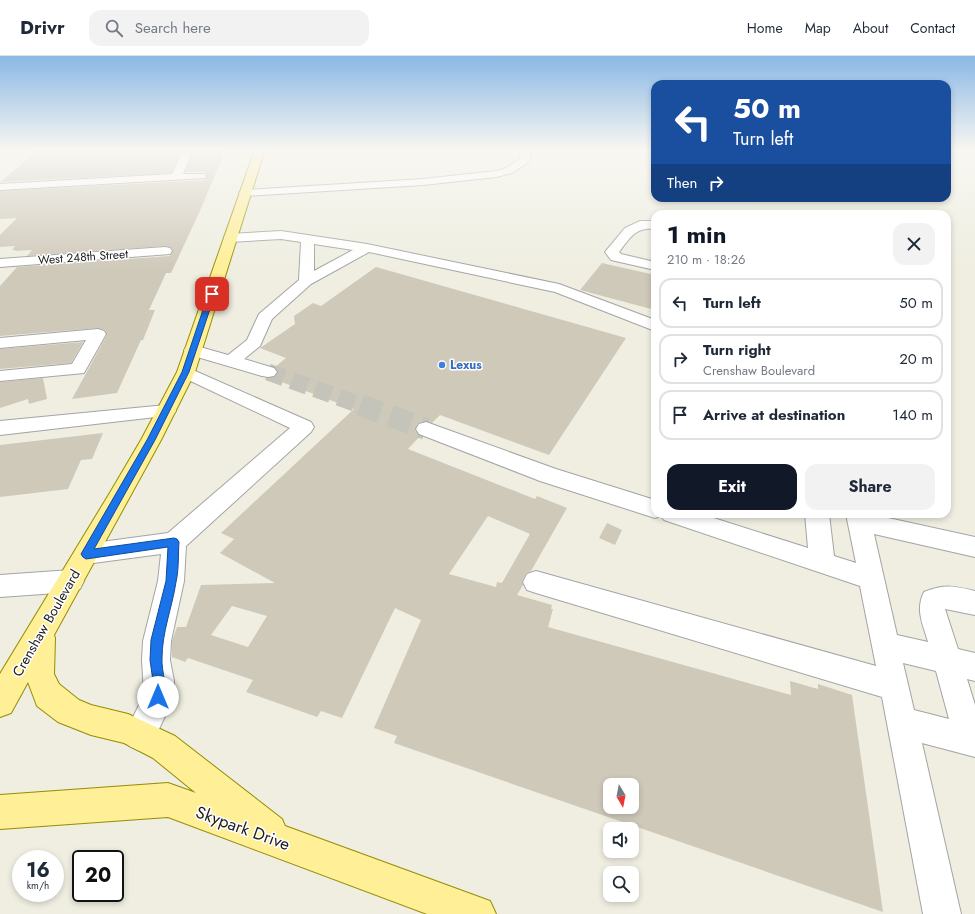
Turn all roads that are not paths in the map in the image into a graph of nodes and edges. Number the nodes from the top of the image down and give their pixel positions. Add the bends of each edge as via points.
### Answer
1 (247, 189) edge
2 (318, 189) edge
3 (245, 194) junction
4 (651, 225) edge
5 (230, 238) junction
6 (308, 239) junction
7 (367, 248) junction
8 (165, 251) dead end
9 (0, 262) edge
10 (651, 265) edge
11 (306, 281) junction
12 (651, 324) edge
13 (0, 343) edge
14 (193, 350) junction
15 (231, 361) junction
16 (186, 372) junction
17 (268, 372) tunnel mouth
18 (0, 376) edge
19 (166, 411) junction
20 (0, 428) edge
21 (426, 429) tunnel mouth
22 (651, 508) edge
23 (684, 518) edge
24 (817, 518) edge
25 (859, 518) edge
26 (174, 542) junction
27 (975, 547) edge
28 (86, 554) junction
29 (822, 562) junction
30 (872, 579) junction
31 (71, 581) junction
32 (536, 582) dead end
33 (0, 586) edge
34 (975, 603) edge
35 (41, 633) junction
36 (886, 645) junction
37 (947, 660) junction
38 (975, 667) edge
39 (894, 686) junction
40 (0, 702) edge
41 (901, 722) junction
42 (140, 736) junction
43 (973, 741) edge
44 (0, 812) edge
45 (285, 843) junction
46 (477, 914) edge
47 (942, 914) edge

1 - 3 main road, Crenshaw Boulevard
2 - 3 street
3 - 5 main road, Crenshaw Boulevard
4 - 10 street via 634,226 612,252 616,257
5 - 6 street via 281,235
5 - 14 main road, Crenshaw Boulevard
6 - 7 street
6 - 11 street
7 - 11 street
7 - 12 street via 559,288
8 - 9 street, West 248th Street
11 - 15 street via 265,317 254,342
13 - 18 street via 98,334 78,369
14 - 15 street
14 - 16 main road, Crenshaw Boulevard
15 - 17 street
16 - 19 main road, Crenshaw Boulevard
16 - 26 street via 304,427
19 - 20 street
19 - 28 main road, Crenshaw Boulevard
21 - 22 street via 548,475
23 - 29 street
24 - 29 street
25 - 27 street
25 - 30 street
26 - 28 street
26 - 42 street via 171,581 157,640 158,697
28 - 31 main road, Crenshaw Boulevard
29 - 30 street
30 - 36 street
31 - 33 street
31 - 35 main road, Crenshaw Boulevard
32 - 39 street
34 - 37 street via 948,596 940,596 933,600 932,608
35 - 40 main road, Crenshaw Boulevard
35 - 42 main road via 39,675 48,695 69,711 90,720 128,729
36 - 37 street
36 - 39 street
37 - 38 street
37 - 43 street
39 - 41 street
41 - 43 street
41 - 47 street
42 - 45 main road via 164,747
44 - 45 main road, Skypark Drive via 168,800
45 - 46 main road, Skypark Drive

